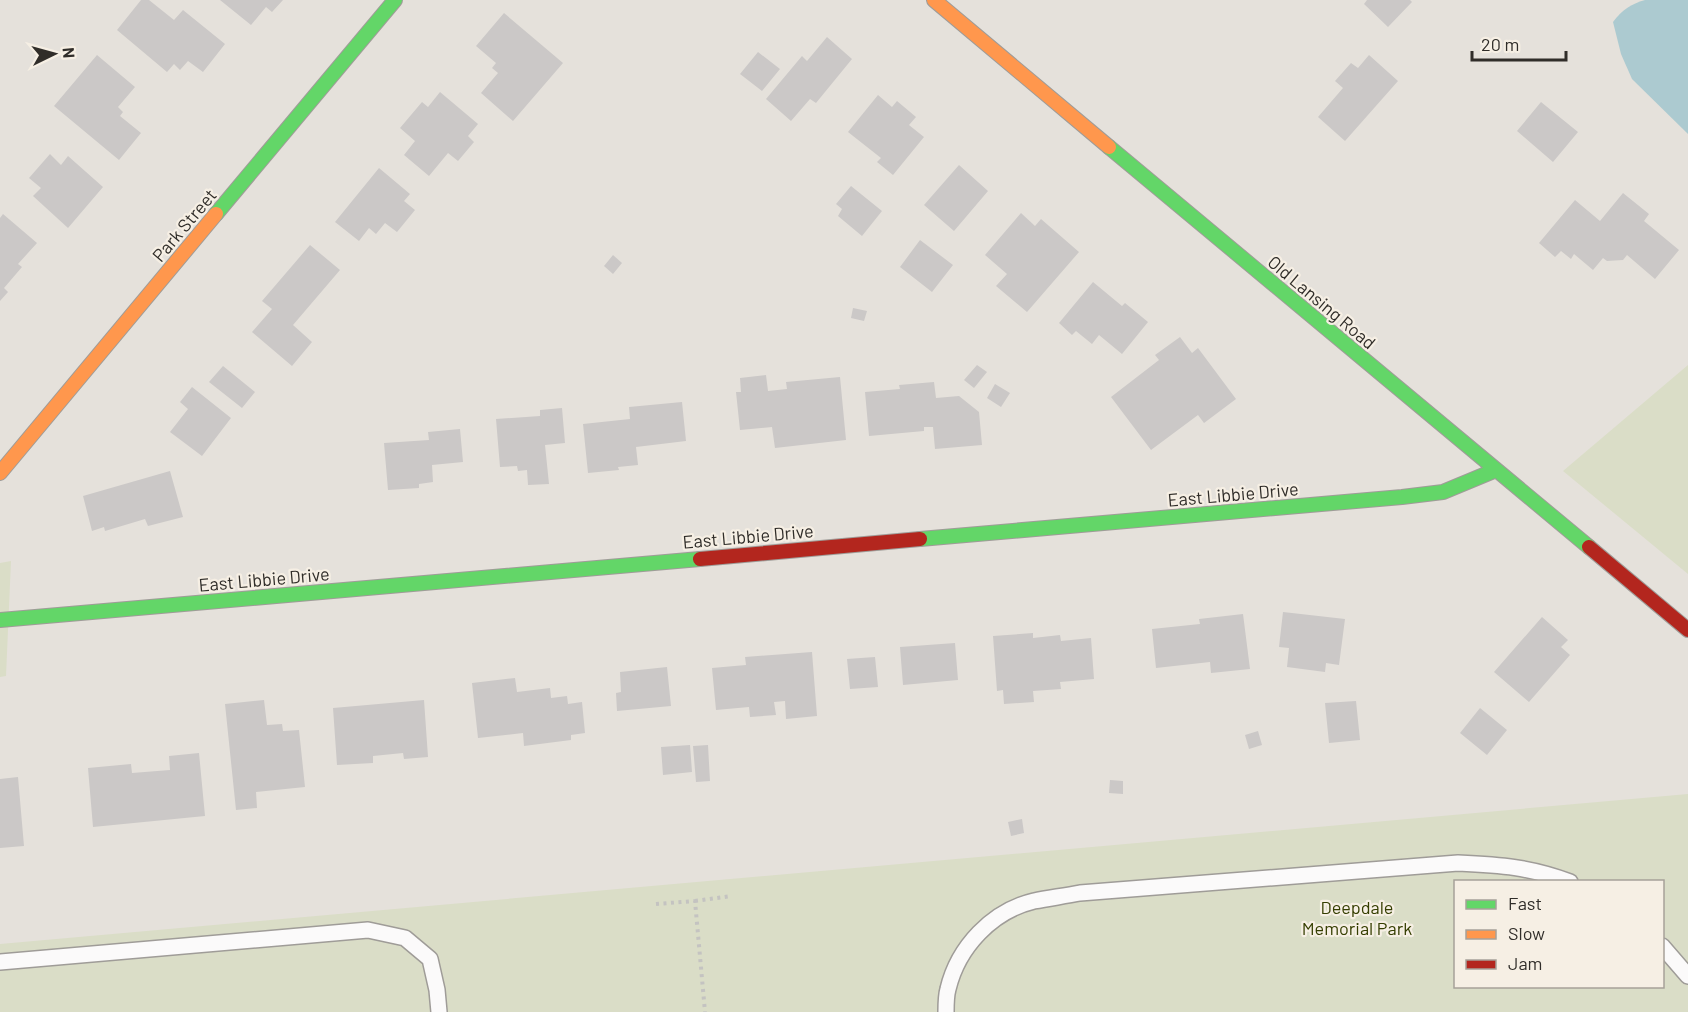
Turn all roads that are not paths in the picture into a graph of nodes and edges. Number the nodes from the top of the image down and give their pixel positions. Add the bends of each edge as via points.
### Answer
1 (395, 0) edge
2 (934, 0) edge
3 (1496, 470) junction
4 (0, 473) edge
5 (0, 620) edge
6 (1688, 630) edge
7 (1565, 880) edge
8 (1664, 948) edge
9 (0, 962) edge
10 (1688, 976) edge
11 (439, 1012) edge
12 (946, 1012) edge

1 - 4 street, Park Street
2 - 3 street, Old Lansing Road
3 - 5 street, East Libbie Drive via 1443,492 1402,498
3 - 6 street, Old Lansing Road
7 - 12 lane via 1541,871 1496,864 1458,864 1080,894 1032,902 996,918 975,936 948,989
8 - 10 lane
9 - 11 lane via 368,930 405,938 430,959

